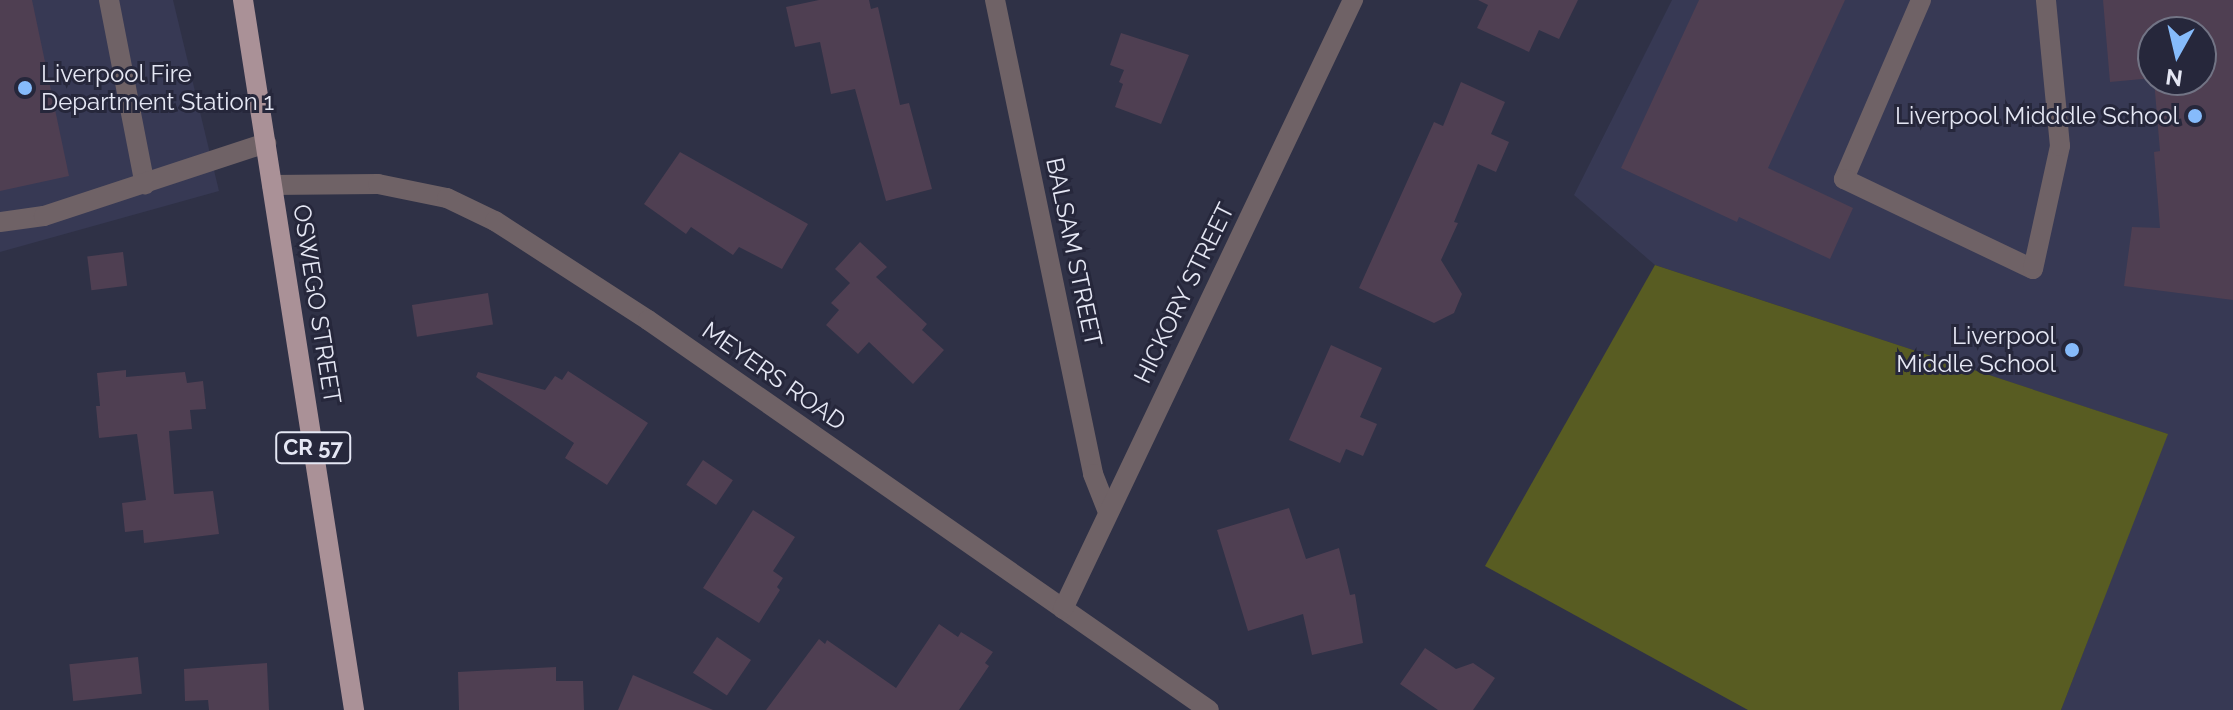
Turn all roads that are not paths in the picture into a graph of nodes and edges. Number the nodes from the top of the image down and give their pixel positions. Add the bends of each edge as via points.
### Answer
1 (109, 0) edge
2 (243, 0) edge
3 (995, 0) edge
4 (1353, 0) edge
5 (1921, 0) edge
6 (2046, 0) edge
7 (266, 143) junction
8 (145, 185) junction
9 (272, 185) junction
10 (0, 222) edge
11 (1108, 512) junction
12 (1063, 609) junction
13 (354, 710) edge
14 (1209, 710) edge

1 - 8 street
2 - 7 main road, OSWEGO STREET / CR 57
3 - 11 street, BALSAM STREET via 1093,474
4 - 11 street, HICKORY STREET
5 - 6 street via 1844,179 2033,269 2060,146
7 - 8 street
7 - 9 main road, OSWEGO STREET / CR 57
8 - 10 street via 44,216
9 - 12 street, MEYERS ROAD via 378,184 447,198 495,221 648,320
9 - 13 main road, OSWEGO STREET / CR 57
11 - 12 street, HICKORY STREET
12 - 14 street, MEYERS ROAD

